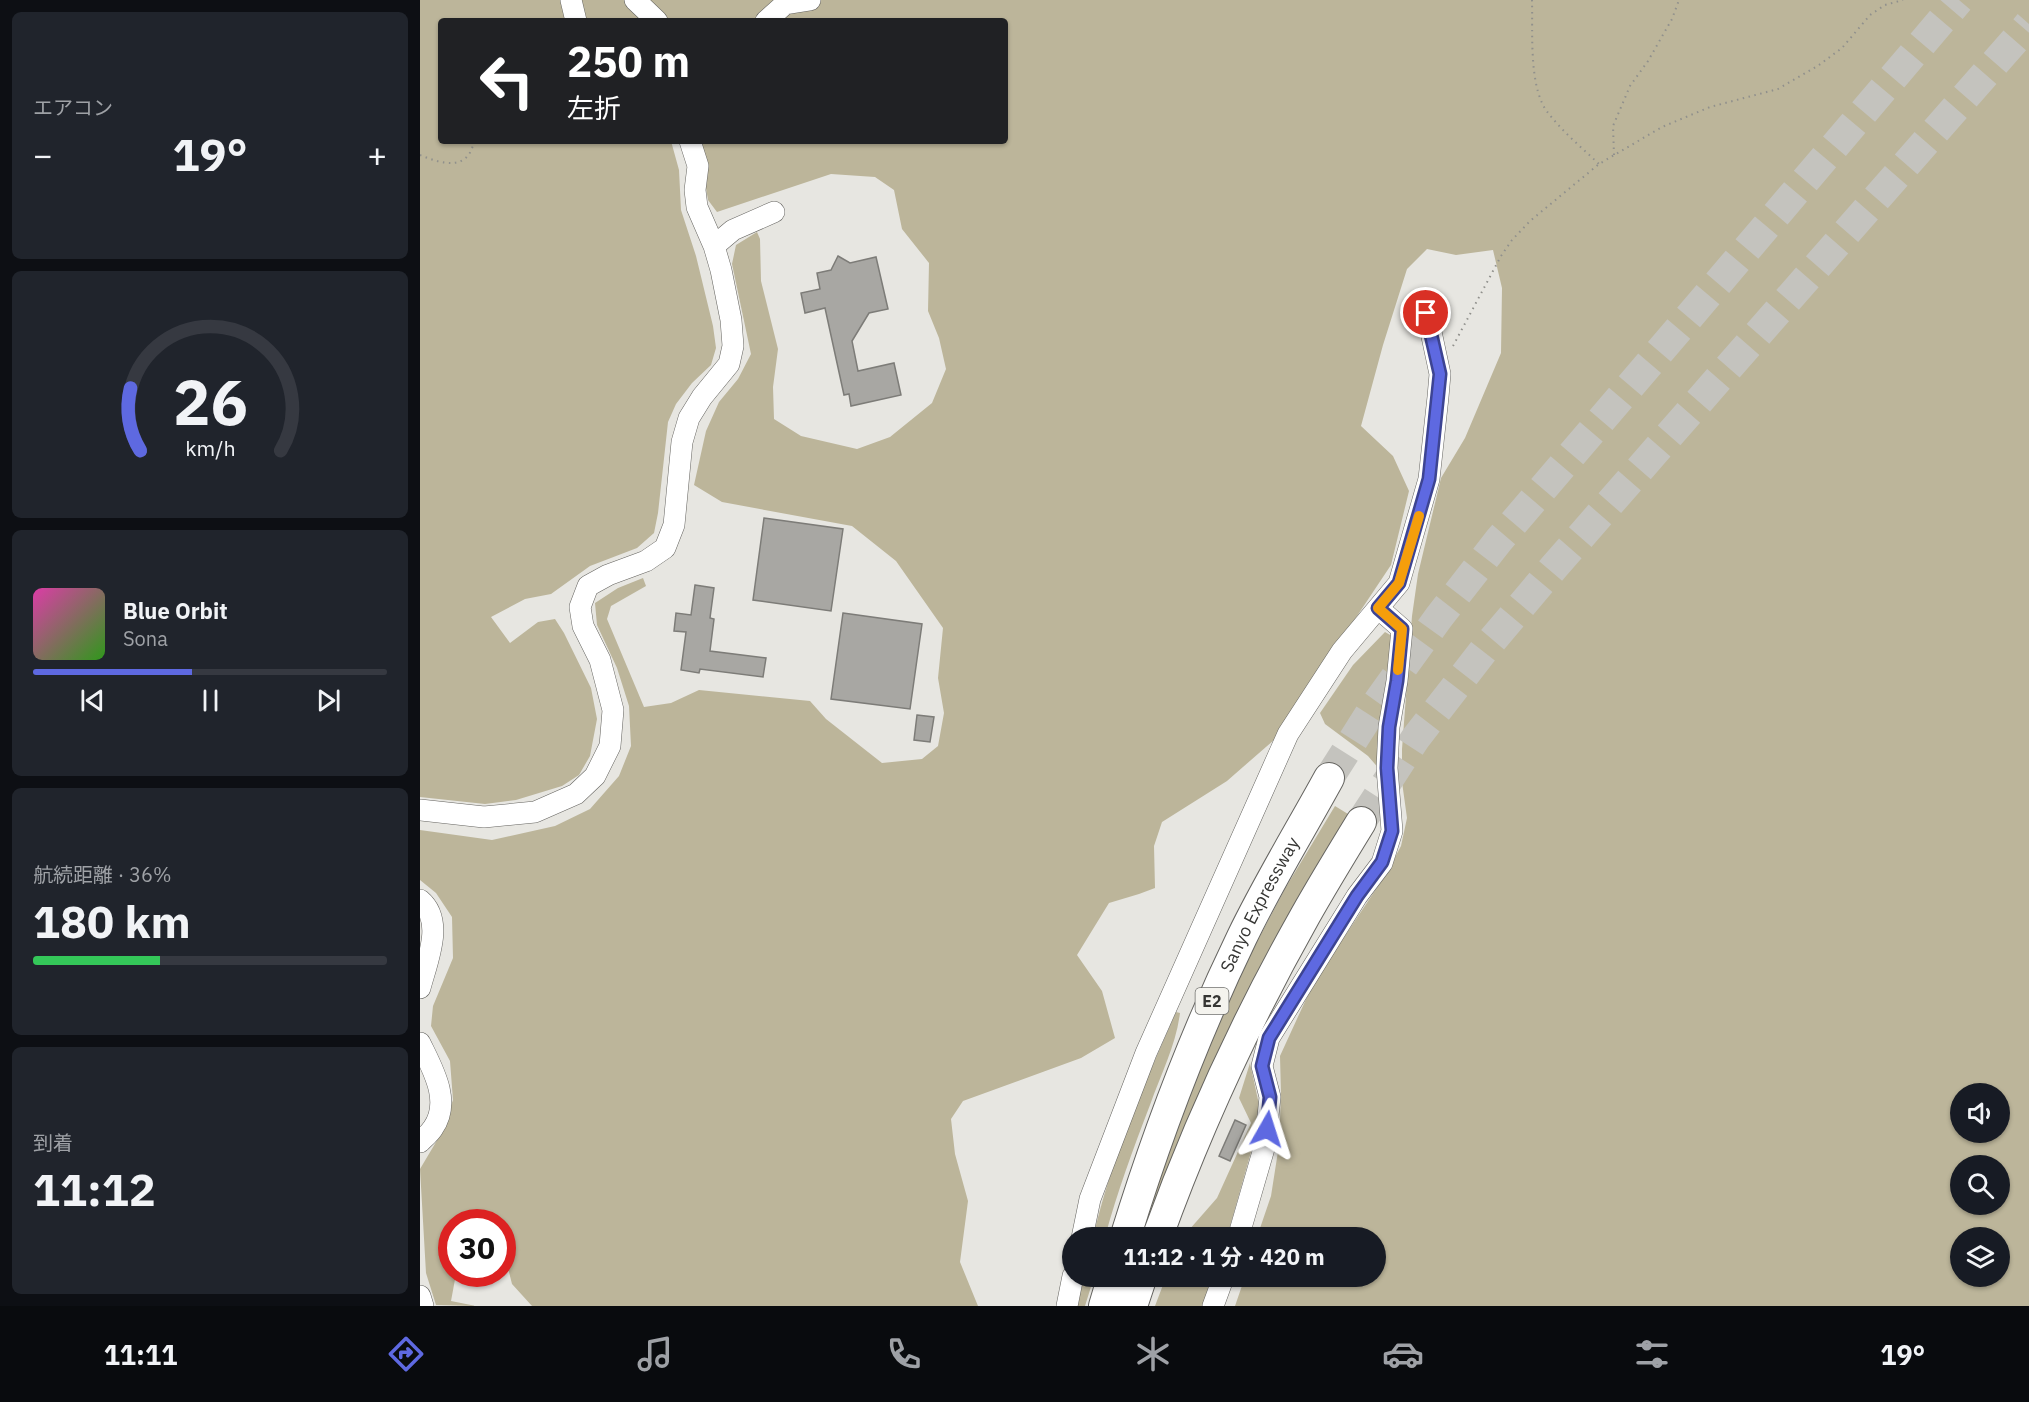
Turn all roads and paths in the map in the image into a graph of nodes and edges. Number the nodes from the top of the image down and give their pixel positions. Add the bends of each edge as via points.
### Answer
1 (571, 0) edge
2 (635, 0) edge
3 (810, 0) edge
4 (1532, 0) edge
5 (1679, 0) edge
6 (1902, 0) edge
7 (575, 18) edge
8 (654, 18) edge
9 (769, 18) edge
10 (473, 144) edge
11 (691, 144) edge
12 (1614, 155) junction
13 (420, 156) edge
14 (1599, 164) junction
15 (774, 212) dead end
16 (714, 246) junction
17 (1426, 313) dead end
18 (1440, 374) junction
19 (1378, 608) junction
20 (1329, 778) tunnel mouth
21 (420, 810) edge
22 (1361, 822) tunnel mouth
23 (420, 900) edge
24 (420, 988) edge
25 (420, 1042) edge
26 (420, 1142) edge
27 (1084, 1227) edge
28 (1128, 1227) edge
29 (1161, 1227) edge
30 (1241, 1227) edge
31 (1070, 1287) edge
32 (1110, 1287) edge
33 (1138, 1287) edge
34 (1220, 1287) edge
35 (420, 1296) edge
36 (423, 1306) edge
37 (1066, 1306) edge
38 (1104, 1306) edge
39 (1132, 1306) edge
40 (1213, 1306) edge

1 - 7 street
2 - 8 street
3 - 9 street via 785,4
4 - 14 path via 1537,92 1547,113
5 - 12 path via 1612,126
6 - 12 path via 1870,15 1842,48 1778,89 1701,111 1662,127
10 - 13 path via 470,155 460,162 438,163
11 - 16 street via 698,166 697,207
12 - 14 path
14 - 18 path via 1512,240
15 - 16 street via 733,230
16 - 21 street via 733,346 729,364 689,418 682,442 674,525 665,548 646,561 588,586 580,607 613,710 610,746 595,776 576,794 535,813 484,817
17 - 18 street
18 - 19 street via 1429,479 1399,583
19 - 27 street via 1342,651 1288,734 1146,1053 1090,1200
19 - 30 street via 1402,629 1389,727 1387,768 1392,831 1382,862 1269,1038 1262,1066 1270,1097 1265,1145
20 - 28 highway, Sanyo Expressway / E2 via 1242,936 1192,1046 1148,1162
22 - 29 highway, E2 via 1305,916 1244,1034 1177,1182
23 - 24 street via 429,907 434,936
25 - 26 street via 434,1070 442,1102 434,1127
31 - 37 street
32 - 38 highway
33 - 39 highway
34 - 40 street
35 - 36 street

